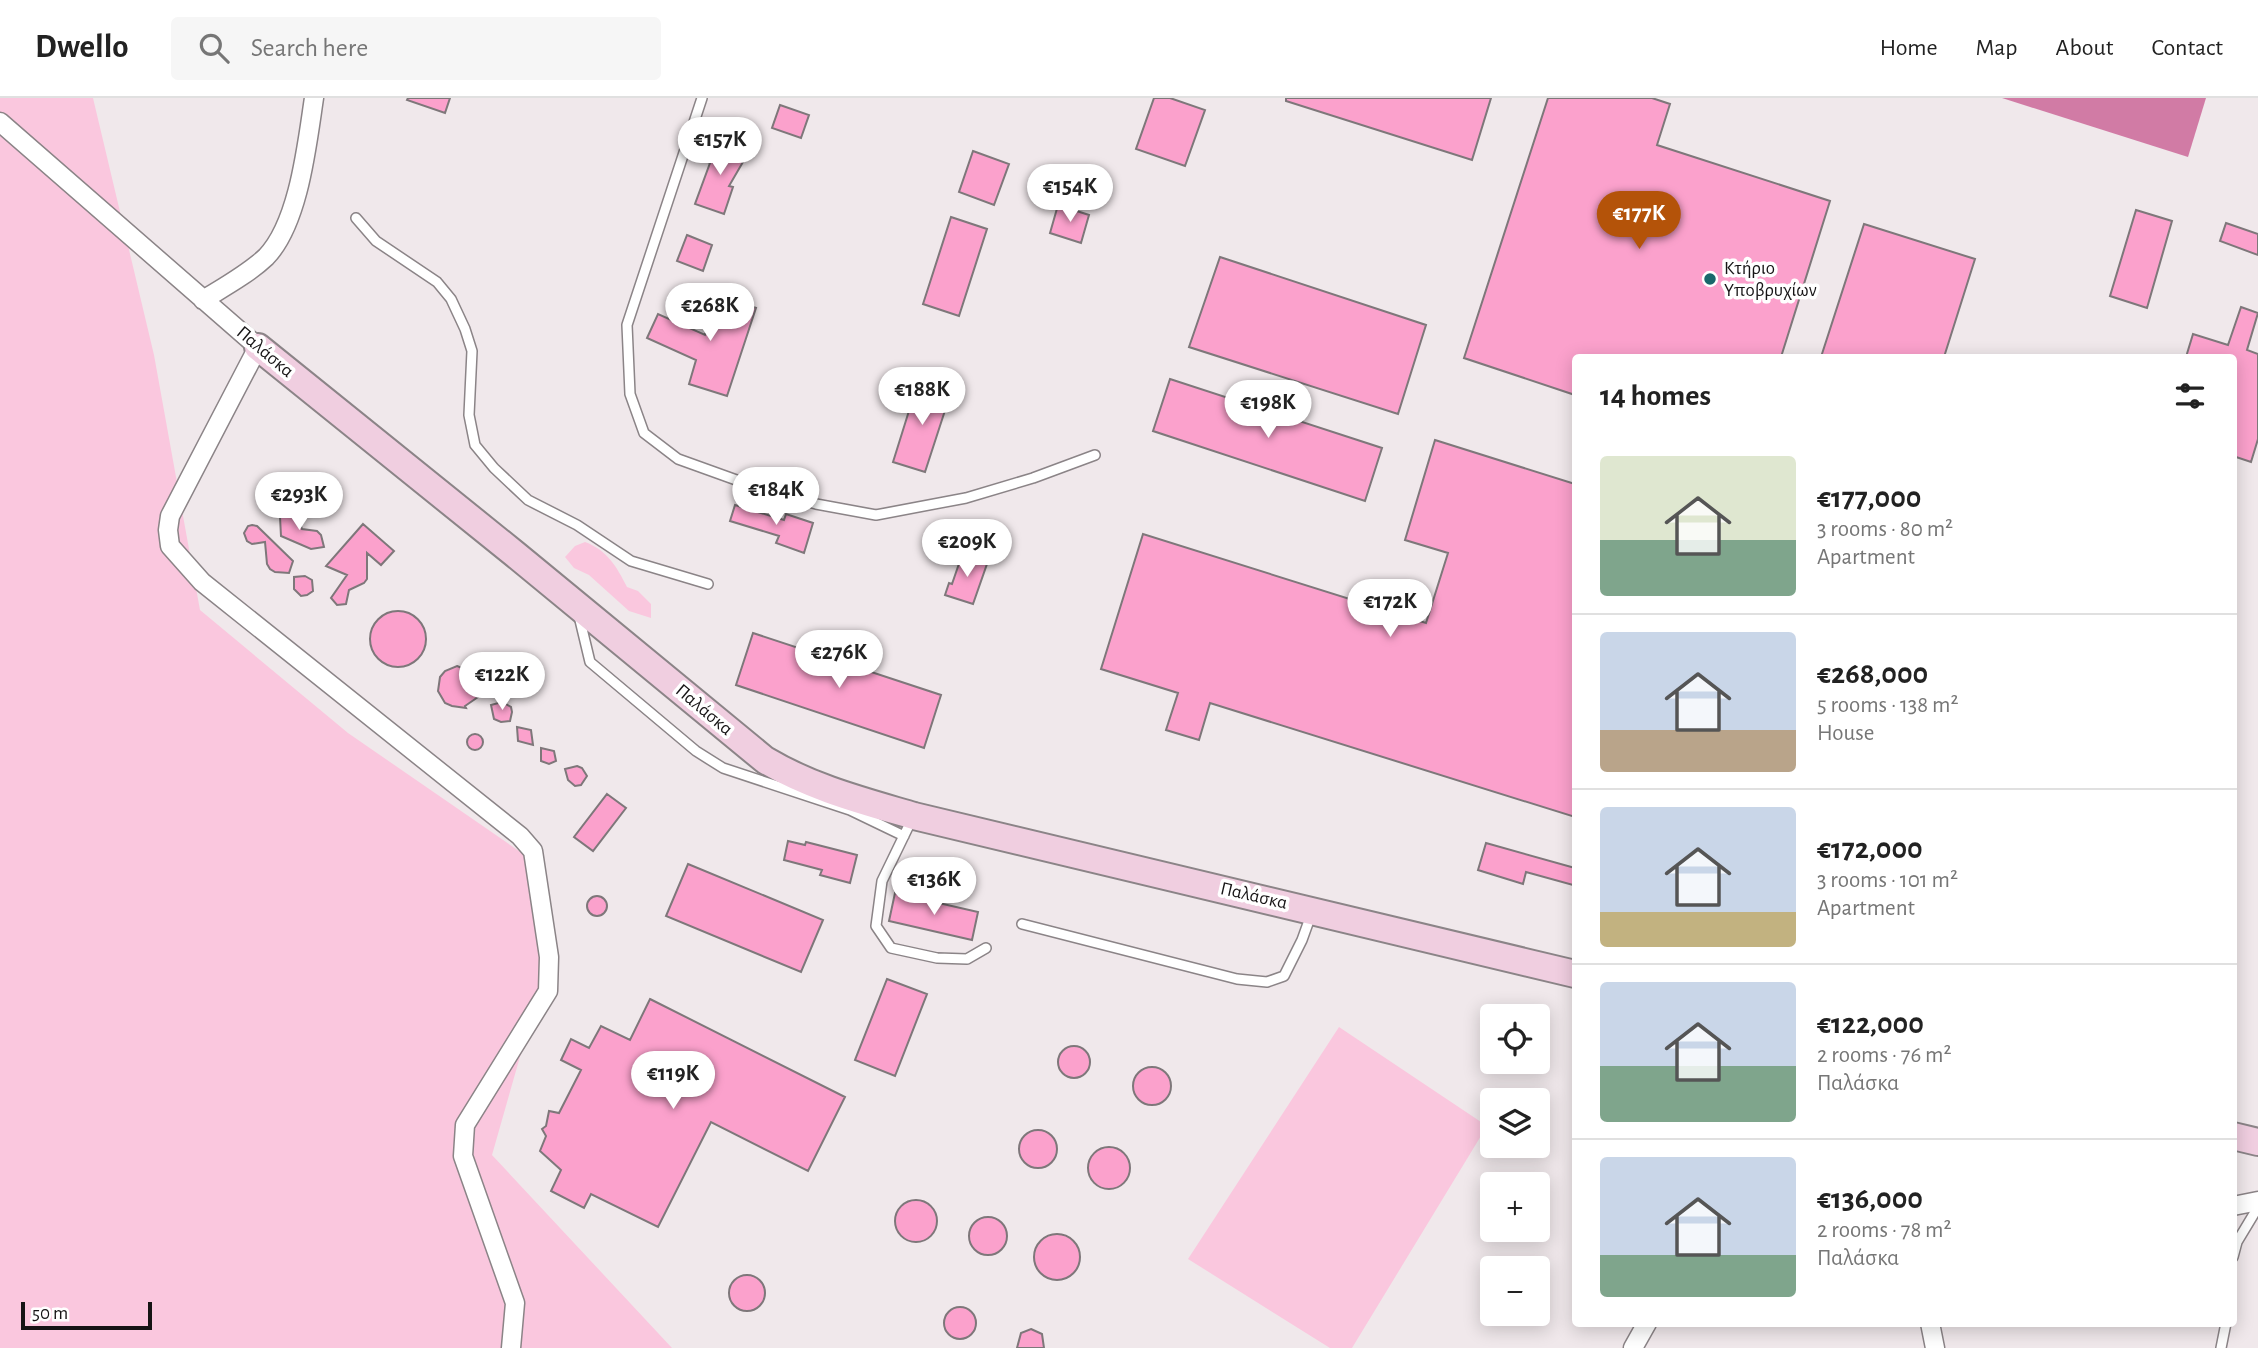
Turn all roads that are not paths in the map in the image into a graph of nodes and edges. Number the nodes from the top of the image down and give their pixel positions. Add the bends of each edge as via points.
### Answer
1 (314, 98) edge
2 (702, 98) edge
3 (0, 122) edge
4 (356, 218) dead end
5 (203, 300) junction
6 (258, 346) junction
7 (1095, 455) dead end
8 (708, 584) dead end
9 (576, 604) junction
10 (909, 826) junction
11 (1313, 910) junction
12 (1022, 924) dead end
13 (986, 948) dead end
14 (1572, 973) edge
15 (2237, 1137) edge
16 (2258, 1142) edge
17 (2258, 1201) edge
18 (2237, 1205) edge
19 (2258, 1207) edge
20 (2237, 1242) edge
21 (1645, 1327) edge
22 (1931, 1327) edge
23 (2225, 1327) edge
24 (511, 1348) edge
25 (1633, 1348) edge
26 (1935, 1348) edge
27 (2221, 1348) edge

1 - 5 street via 289,218 267,255
2 - 7 lane via 626,326 630,394 644,433 678,459 816,504 876,515 966,498
3 - 5 street, Παλάσκα
4 - 8 lane via 376,241 437,282 452,299 472,351 469,415 475,445 494,468 528,500 631,561
5 - 6 street, Παλάσκα
6 - 9 street, Παλάσκα
6 - 24 street via 170,516 170,546 202,582 533,851 549,957 548,990 466,1125 463,1156 515,1303
9 - 10 street, Παλάσκα via 765,761
9 - 10 lane via 590,662 696,751 723,768
10 - 11 street, Παλάσκα
10 - 13 lane via 882,881 876,926 891,948 937,958 967,959
11 - 12 lane via 1284,976 1267,982 1237,979
11 - 14 street, Παλάσκα
15 - 16 street
17 - 18 street
19 - 20 lane
21 - 25 street
22 - 26 street
23 - 27 lane

